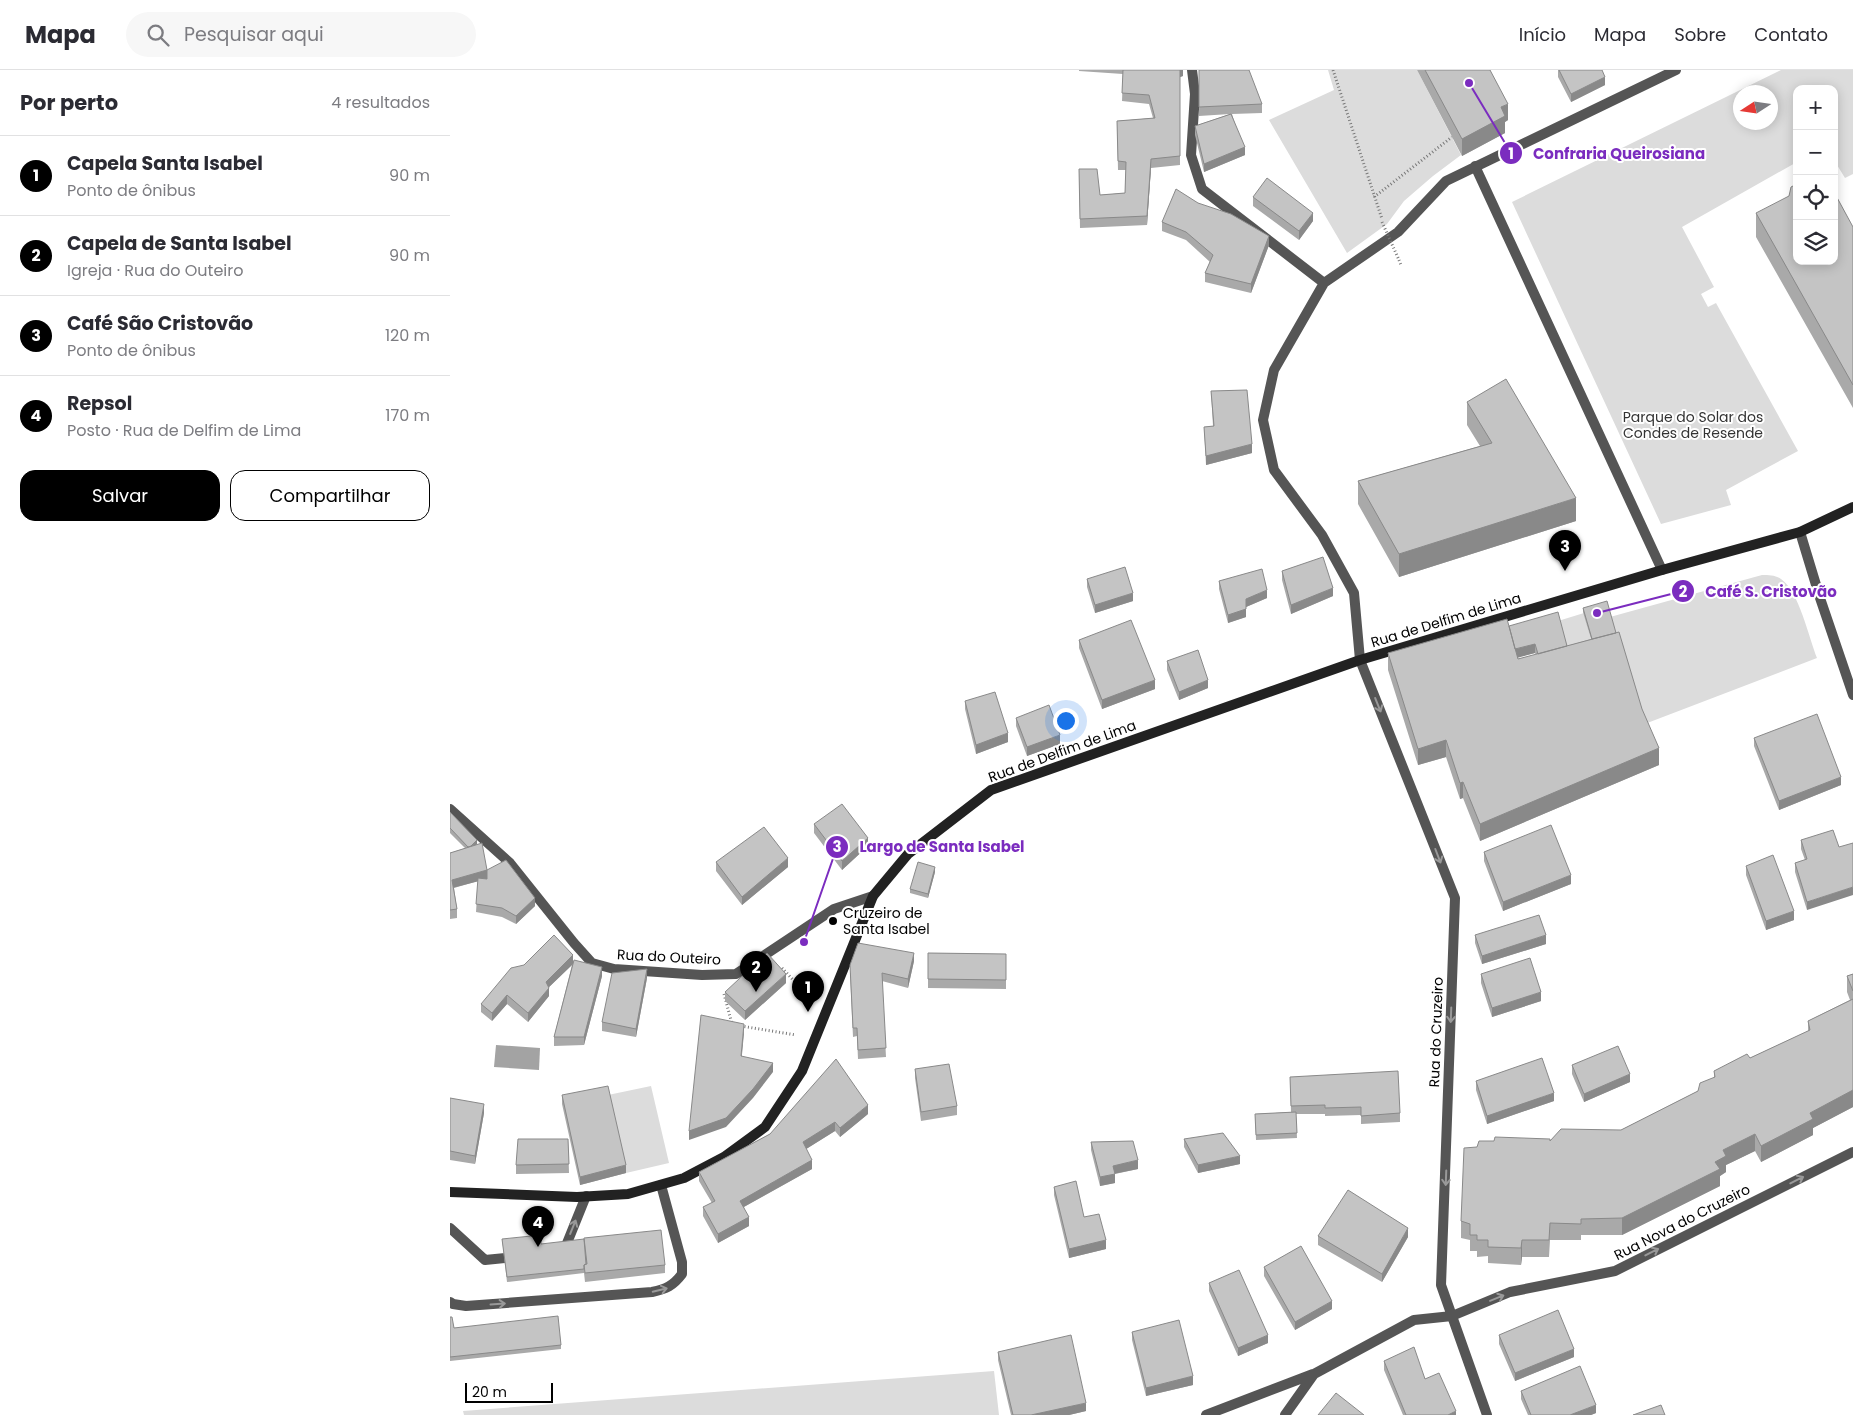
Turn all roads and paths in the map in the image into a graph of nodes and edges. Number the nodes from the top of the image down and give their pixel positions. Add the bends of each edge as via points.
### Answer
1 (1192, 70) edge
2 (1333, 70) edge
3 (1676, 70) edge
4 (1452, 138) edge
5 (1475, 166) junction
6 (1374, 197) junction
7 (1401, 265) dead end
8 (1324, 283) junction
9 (1853, 507) edge
10 (1800, 532) junction
11 (1662, 570) junction
12 (1360, 660) junction
13 (1853, 694) edge
14 (450, 809) edge
15 (873, 896) junction
16 (768, 953) junction
17 (719, 974) junction
18 (826, 1014) junction
19 (815, 1039) junction
20 (1853, 1152) edge
21 (661, 1185) junction
22 (450, 1192) edge
23 (586, 1196) junction
24 (450, 1228) edge
25 (553, 1254) edge
26 (524, 1257) edge
27 (450, 1302) edge
28 (1452, 1316) junction
29 (1314, 1374) junction
30 (1206, 1415) edge
31 (1285, 1415) edge
32 (1487, 1415) edge

1 - 8 street via 1195,94 1191,155 1202,189
2 - 6 path
3 - 5 street
4 - 6 path
5 - 8 street via 1446,182 1398,232
5 - 11 street
6 - 7 path, bridge
8 - 12 street, Rua do Cruzeiro via 1274,370 1263,420 1274,470 1322,535 1354,594
9 - 10 main road, Rua de Delfim de Lima
10 - 11 main road, Rua de Delfim de Lima
10 - 13 street
11 - 12 main road, Rua de Delfim de Lima
12 - 15 main road, Rua de Delfim de Lima via 991,790 908,854
12 -> 28 street, Rua do Cruzeiro via 1455,898 1441,1285
14 - 17 street, Rua do Outeiro via 510,863 592,963 614,969
15 - 16 street, Rua do Outeiro via 834,909
15 - 18 main road, Rua de Delfim de Lima
16 - 17 street, Rua do Outeiro via 736,974
16 - 18 path
17 - 19 path via 731,1024
18 - 19 main road, Rua de Delfim de Lima
19 - 21 main road, Rua de Delfim de Lima via 802,1071 764,1127 724,1157 684,1178
28 -> 20 street, Rua Nova do Cruzeiro via 1510,1292 1615,1271
21 - 23 main road, Rua de Delfim de Lima via 628,1194
27 -> 21 street via 466,1306 667,1289 682,1274 682,1262
22 - 23 main road, Rua de Delfim de Lima
25 -> 23 street via 562,1254
24 - 26 street via 485,1260
28 - 29 street, Rua Nova do Cruzeiro via 1414,1320
28 - 32 street, Rua do Cruzeiro
29 - 30 street
29 - 31 street, Rua Nova do Cruzeiro

